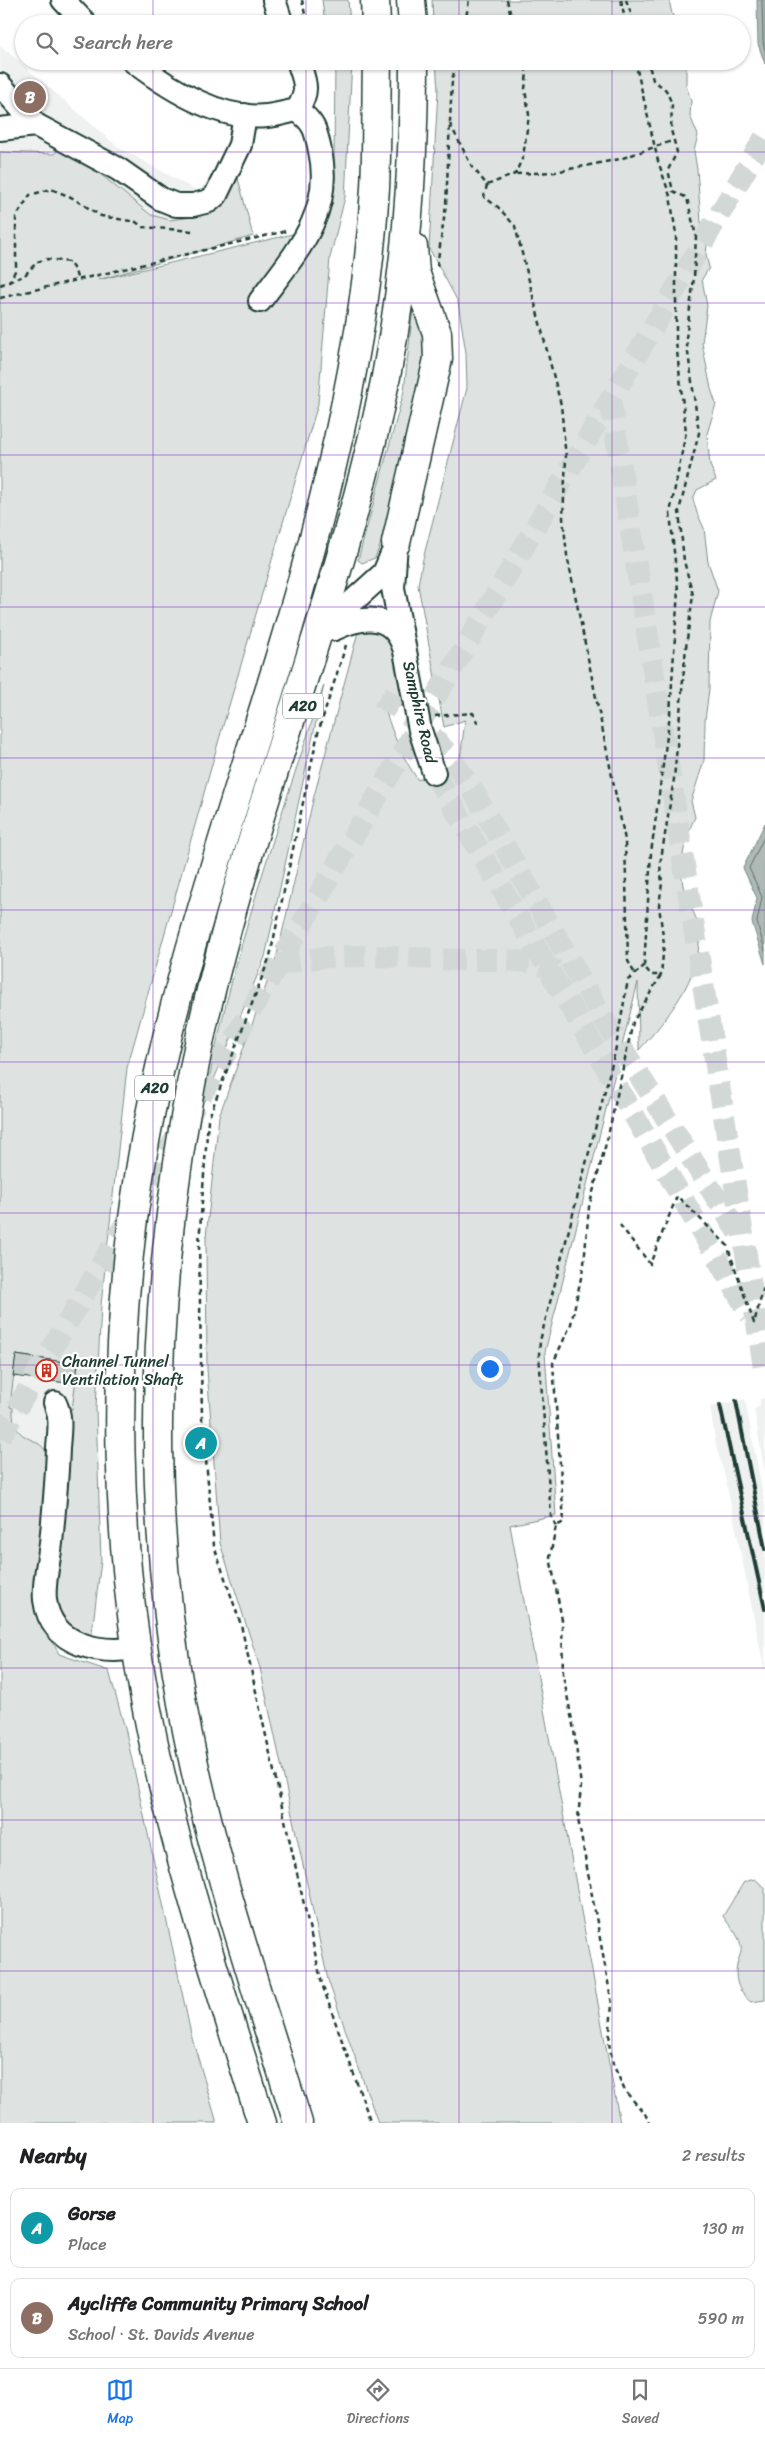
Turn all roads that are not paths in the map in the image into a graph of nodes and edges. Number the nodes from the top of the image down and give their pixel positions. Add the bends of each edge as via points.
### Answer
1 (63, 0) edge
2 (274, 0) edge
3 (375, 0) edge
4 (411, 0) edge
5 (77, 15) edge
6 (279, 15) edge
7 (376, 15) edge
8 (412, 15) edge
9 (147, 70) edge
10 (301, 70) edge
11 (377, 70) edge
12 (414, 70) edge
13 (0, 85) edge
14 (297, 110) junction
15 (245, 114) junction
16 (36, 125) junction
17 (0, 129) edge
18 (409, 196) junction
19 (260, 301) dead end
20 (396, 543) junction
21 (342, 632) junction
22 (406, 651) junction
23 (434, 773) tunnel mouth
24 (271, 784) junction
25 (55, 1403) dead end
26 (138, 1648) junction
27 (262, 2123) edge
28 (298, 2123) edge

1 - 5 street
2 - 6 street
3 - 7 highway
4 - 8 highway
9 - 15 street via 182,93 233,113
10 - 14 street via 306,84 304,99
11 - 26 highway, A20 via 375,188 370,245 342,422 287,635 185,966 155,1088 139,1176 127,1267 121,1400 124,1525
12 - 18 highway, A20
13 - 16 street
14 - 15 street via 266,116
14 - 19 street via 311,120 325,171 324,188 311,225
15 - 16 street via 240,145 216,196 192,205 176,205 160,199 118,169
16 - 17 street
18 - 20 highway via 415,272 434,321 438,346 434,383
18 - 24 highway, A20 via 396,322 378,418 333,582
20 - 21 street via 384,573 352,602
20 - 22 street, Samphire Road via 392,588
21 - 22 street, Samphire Road via 360,619 378,621 397,632
21 - 24 highway, A20
22 - 23 street, Samphire Road via 420,730
24 - 28 highway, A20 via 236,898 205,1017 187,1111 162,1297 156,1404 157,1461 161,1537 186,1724 235,1923
25 - 26 street via 59,1420 58,1460 45,1586 47,1610 53,1623 72,1641 110,1652
26 - 27 highway, A20 via 166,1799 204,1940

